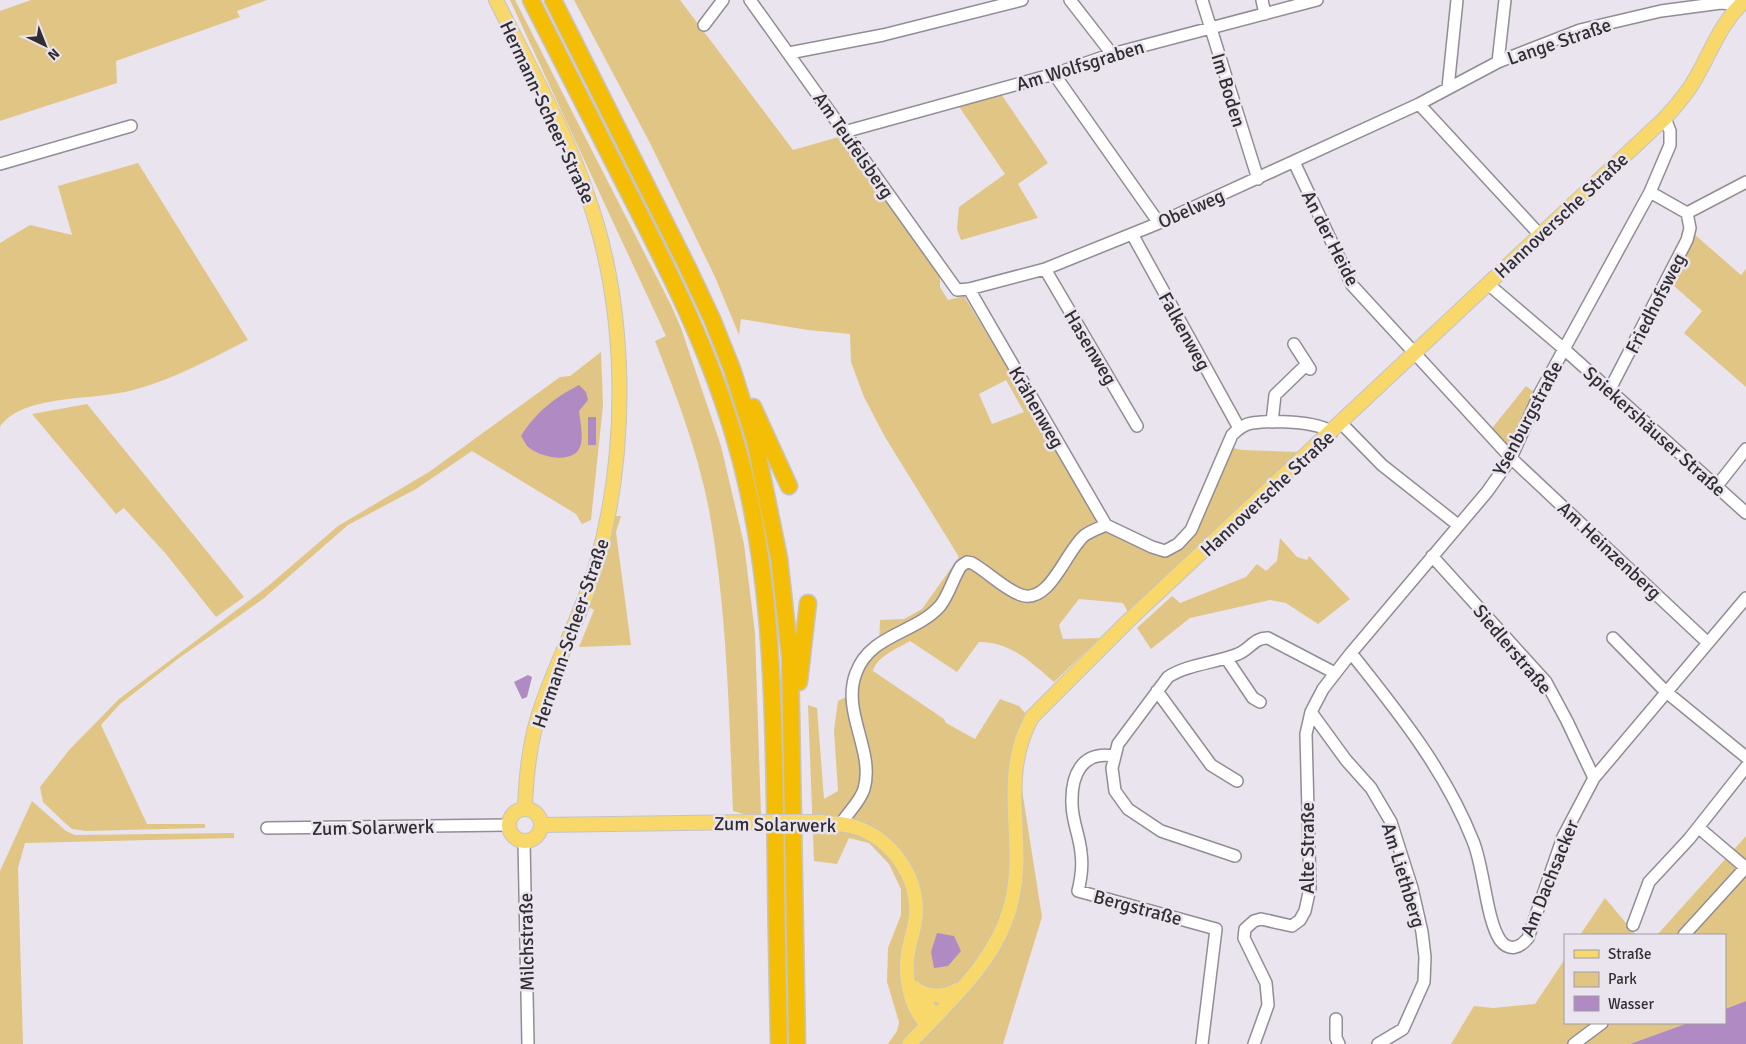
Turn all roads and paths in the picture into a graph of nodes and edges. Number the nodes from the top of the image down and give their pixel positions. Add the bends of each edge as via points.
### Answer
1 (496, 0) edge
2 (531, 0) edge
3 (553, 0) edge
4 (723, 0) edge
5 (750, 0) edge
6 (1022, 0) edge
7 (1070, 0) edge
8 (1202, 0) edge
9 (1262, 0) edge
10 (1317, 0) edge
11 (1457, 0) edge
12 (1505, 0) edge
13 (1741, 4) edge
14 (1660, 5) edge
15 (1266, 14) junction
16 (704, 25) dead end
17 (1210, 29) junction
18 (789, 53) junction
19 (1112, 54) junction
20 (1498, 62) junction
21 (1054, 74) junction
22 (1448, 88) junction
23 (1418, 104) junction
24 (1665, 118) junction
25 (131, 126) dead end
26 (844, 132) junction
27 (1294, 162) junction
28 (0, 164) edge
29 (1258, 178) junction
30 (1746, 182) edge
31 (1650, 192) junction
32 (1687, 213) junction
33 (1160, 222) junction
34 (1132, 234) junction
35 (1540, 235) junction
36 (1045, 269) junction
37 (1488, 284) junction
38 (969, 289) junction
39 (957, 290) joint
40 (1294, 344) dead end
41 (1564, 349) junction
42 (1416, 353) junction
43 (732, 369) junction
44 (1609, 391) junction
45 (1272, 422) junction
46 (1138, 426) dead end
47 (1239, 428) junction
48 (1336, 428) junction
49 (1746, 449) edge
50 (1511, 458) junction
51 (789, 486) dead end
52 (1716, 487) junction
53 (1746, 513) edge
54 (1106, 524) junction
55 (1458, 525) junction
56 (1432, 556) junction
57 (1746, 598) edge
58 (808, 603) dead end
59 (1613, 638) dead end
60 (1708, 643) junction
61 (1351, 653) junction
62 (1226, 658) junction
63 (1335, 673) junction
64 (1157, 691) junction
65 (1665, 691) junction
66 (1260, 702) dead end
67 (1310, 712) junction
68 (792, 714) junction
69 (1113, 756) junction
70 (1746, 757) edge
71 (1746, 767) edge
72 (1594, 778) junction
73 (1237, 780) dead end
74 (525, 809) junction
75 (841, 824) junction
76 (509, 825) junction
77 (541, 825) junction
78 (267, 828) dead end
79 (1699, 828) junction
80 (524, 841) junction
81 (1235, 856) dead end
82 (1746, 867) edge
83 (1633, 925) dead end
84 (1685, 934) edge
85 (964, 985) junction
86 (912, 986) junction
87 (1336, 1019) dead end
88 (931, 1021) junction
89 (1601, 1024) edge
90 (528, 1044) edge
91 (779, 1044) edge
92 (798, 1044) edge
93 (909, 1044) edge
94 (1202, 1044) edge
95 (1254, 1044) edge
96 (1339, 1044) edge
97 (1378, 1044) edge
98 (1574, 1044) edge

1 - 74 main road, Hermann-Scheer-Straße via 576,165 594,215 613,296 619,396 616,464 605,532 585,600 541,707 528,771
2 - 91 highway via 696,328 715,375 753,511 766,605 774,716
3 - 43 highway via 688,268
4 - 16 street
5 - 18 street, Am Teufelsberg
6 - 18 street via 883,35
7 - 19 street
8 - 17 street, Im Boden
9 - 15 street
10 - 15 street, Am Wolfsgraben
11 - 22 street
12 - 20 street
13 - 14 street, Lange Straße
13 - 24 main road, Hannoversche Straße via 1722,28 1682,99
14 - 20 street, Lange Straße via 1580,30
15 - 17 street, Am Wolfsgraben
17 - 19 street, Am Wolfsgraben
17 - 29 street, Im Boden
18 - 26 street, Am Teufelsberg
19 - 21 street, Am Wolfsgraben
20 - 22 street, Lange Straße
21 - 26 street, Am Wolfsgraben
21 - 33 street
22 - 23 street, Lange Straße
23 - 27 street, Obelweg
23 - 35 street
24 - 31 street, Ysenburgstraße via 1670,131 1670,145
24 - 35 main road, Hannoversche Straße
25 - 28 street
26 - 39 street, Am Teufelsberg
27 - 29 street, Obelweg
27 - 42 street, An der Heide via 1352,285
29 - 33 street, Obelweg
30 - 32 street
31 - 32 street
31 - 41 street, Ysenburgstraße
32 - 44 street, Friedhofsweg via 1690,228 1687,240
33 - 34 street, Obelweg
34 - 36 street, Obelweg
34 - 47 street, Falkenweg
35 - 37 main road, Hannoversche Straße
36 - 38 street, Obelweg
36 - 46 street, Hasenweg
37 - 41 street, Spiekershäuser Straße
37 - 42 main road, Hannoversche Straße
38 - 39 street, Obelweg
38 - 54 street, Krähenweg
40 - 45 street via 1308,368 1275,395
41 - 44 street, Spiekershäuser Straße
41 - 50 street, Ysenburgstraße
42 - 48 main road, Hannoversche Straße
42 - 50 street, An der Heide
43 - 51 highway via 759,418
43 - 68 highway via 755,441 771,508 790,656
44 - 52 street, Spiekershäuser Straße
45 - 47 street via 1250,423
45 - 48 street
47 - 54 street via 1232,435 1191,530 1178,544 1166,551
48 - 55 street
48 - 85 main road, Hannoversche Straße via 1127,622 1032,717 1023,733 1015,764 1015,882 1011,904 989,953
49 - 52 street
50 - 55 street, Ysenburgstraße
50 - 60 street, Am Heinzenberg
52 - 53 street, Spiekershäuser Straße
54 - 75 street via 1084,535 1048,586 1036,595 1020,595 967,562 957,572 941,605 872,650 856,673 852,689 867,776 861,797
55 - 56 street, Ysenburgstraße
56 - 61 street, Ysenburgstraße
56 - 72 street, Siedlerstraße via 1546,682
57 - 60 street, Am Dachsacker
58 - 68 highway
59 - 65 street
60 - 65 street, Am Dachsacker
61 - 63 street, Ysenburgstraße
61 - 72 street, Am Dachsacker via 1426,749 1460,812 1474,842 1494,924 1500,940 1508,947 1522,945 1532,927 1563,837
62 - 63 street via 1241,653 1262,637
62 - 64 street via 1178,670
62 - 66 street via 1253,698
63 - 67 street, Ysenburgstraße
64 - 69 street via 1118,744
64 - 73 street via 1211,765
65 - 70 street
65 - 72 street, Am Dachsacker via 1642,724
67 - 95 street, Alte Straße via 1306,734 1311,844 1309,899 1300,920 1292,926 1261,919 1245,929 1244,938 1266,983 1268,1005
67 - 97 street, Am Liethberg via 1371,788 1391,822 1422,932 1426,957 1424,982 1403,1029
68 - 92 highway
69 - 81 street via 1115,791 1128,809 1161,831
69 - 94 street, Bergstraße via 1095,754 1088,758 1081,765 1074,783 1072,805 1082,865 1078,891 1216,929
71 - 79 street
74 - 76 main road via 514,814
74 - 77 main road via 536,814
75 - 77 main road, Zum Solarwerk, bridge
75 - 86 main road, Zum Solarwerk via 858,828 881,841 894,853 908,875 916,906 907,959
76 - 78 street, Zum Solarwerk
76 - 80 main road via 513,835
77 - 80 main road via 536,836
79 - 82 street
79 - 83 street via 1649,882
80 - 90 street, Milchstraße
82 - 84 street
85 - 86 main road via 943,995 932,995
85 - 88 main road, Hannoversche Straße
86 - 88 main road, Zum Solarwerk via 914,1006
87 - 96 street
88 - 93 main road, Hannoversche Straße
89 - 98 street

